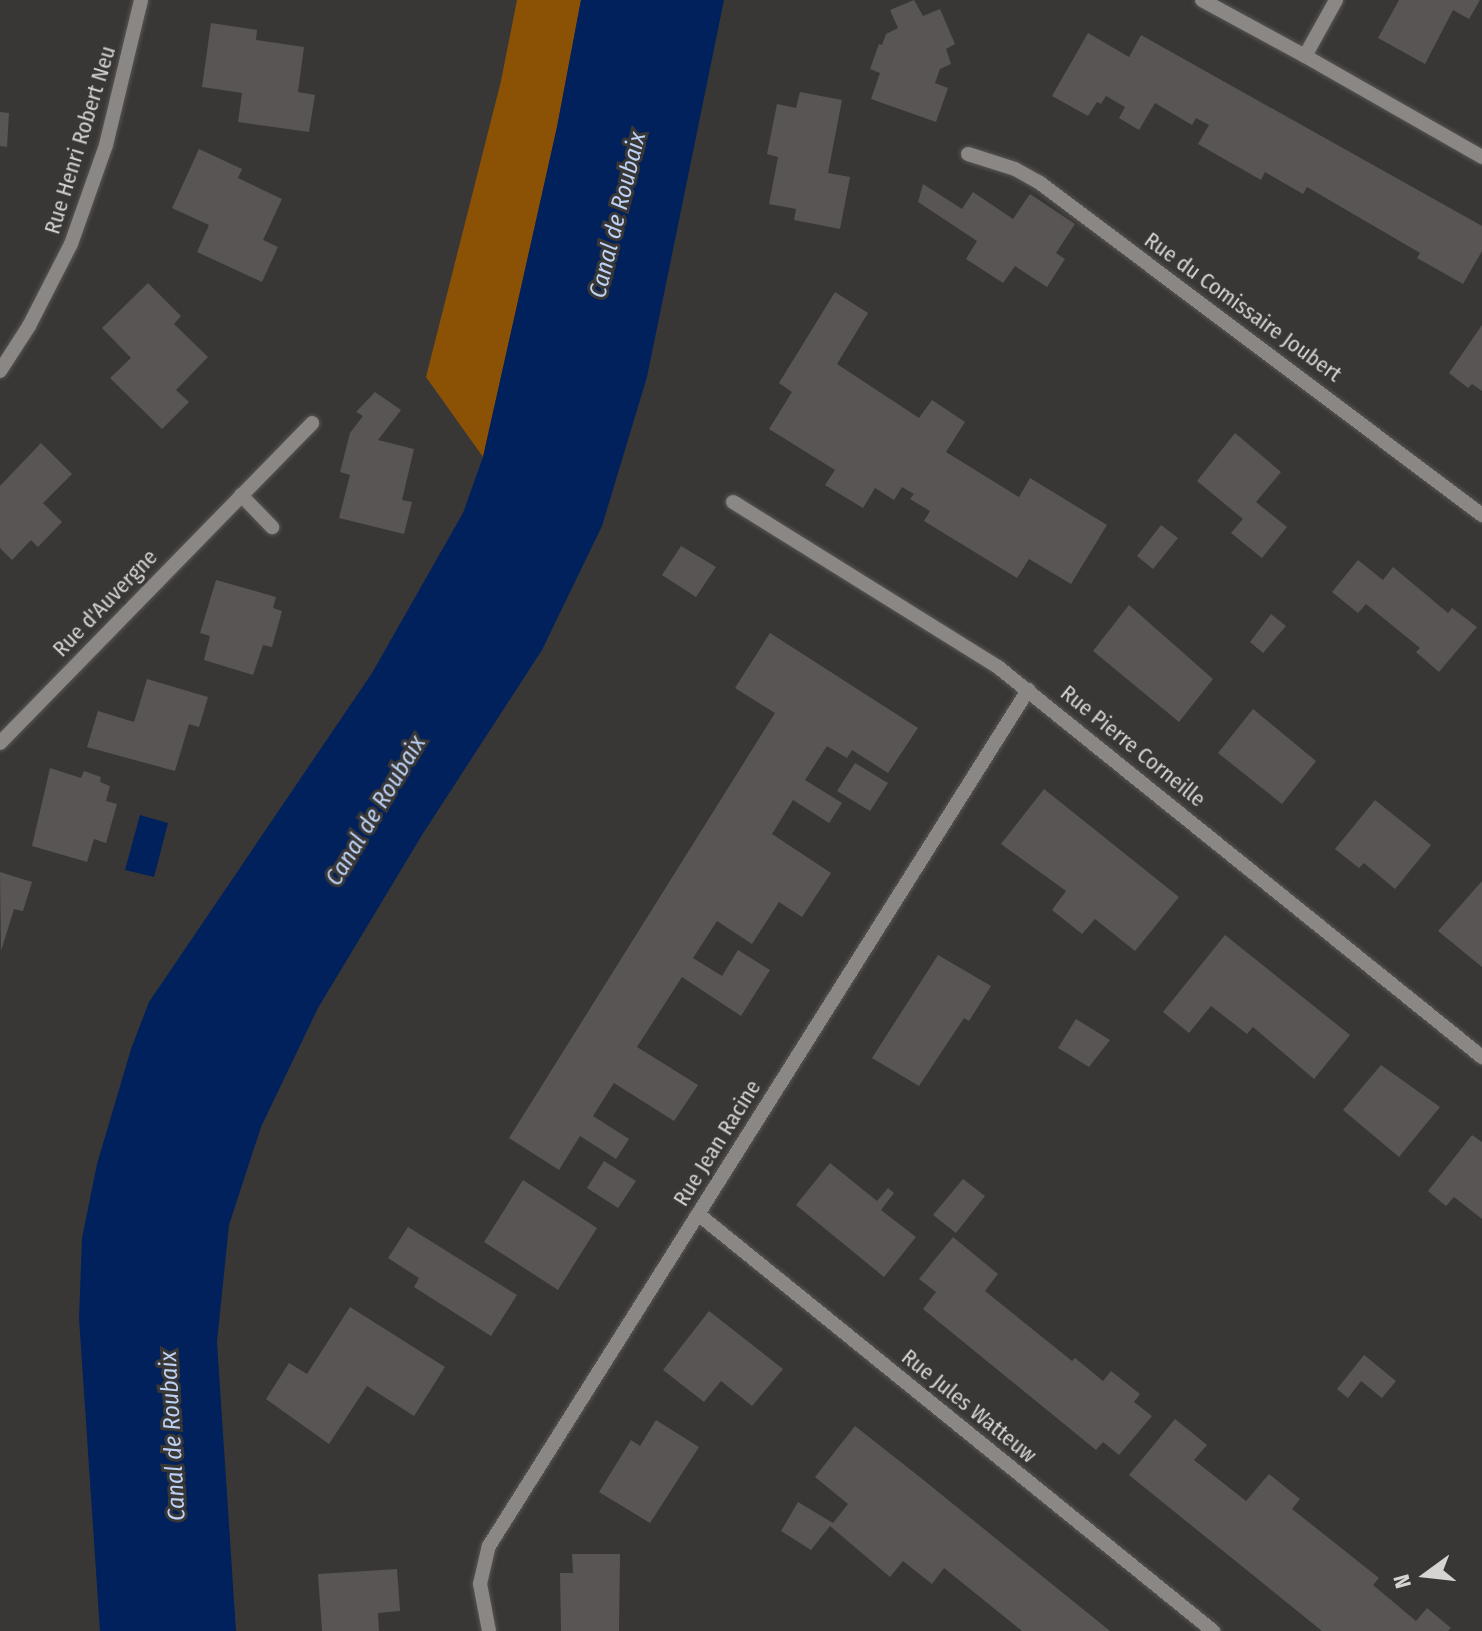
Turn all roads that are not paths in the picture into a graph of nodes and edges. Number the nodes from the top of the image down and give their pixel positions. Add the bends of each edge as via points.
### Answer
1 (141, 0) edge
2 (1202, 0) edge
3 (1336, 0) edge
4 (1305, 56) junction
5 (968, 154) dead end
6 (1482, 157) edge
7 (0, 371) edge
8 (312, 423) dead end
9 (241, 495) junction
10 (733, 502) dead end
11 (1482, 515) edge
12 (272, 527) dead end
13 (1028, 690) junction
14 (0, 743) edge
15 (1482, 1057) edge
16 (698, 1214) junction
17 (489, 1631) edge
18 (1213, 1631) edge

1 - 7 street, Rue Henri Robert Neu via 106,145 71,244
2 - 4 street
3 - 4 street
4 - 6 street
5 - 11 street, Rue du Comissaire Joubert via 1040,183
8 - 9 street, Rue d'Auvergne
9 - 12 street
9 - 14 street, Rue d'Auvergne
10 - 13 street, Rue Pierre Corneille
13 - 15 street, Rue Pierre Corneille
13 - 16 street, Rue Jean Racine
16 - 17 street, Rue Jean Racine via 489,1546 480,1584
16 - 18 street, Rue Jules Watteuw

